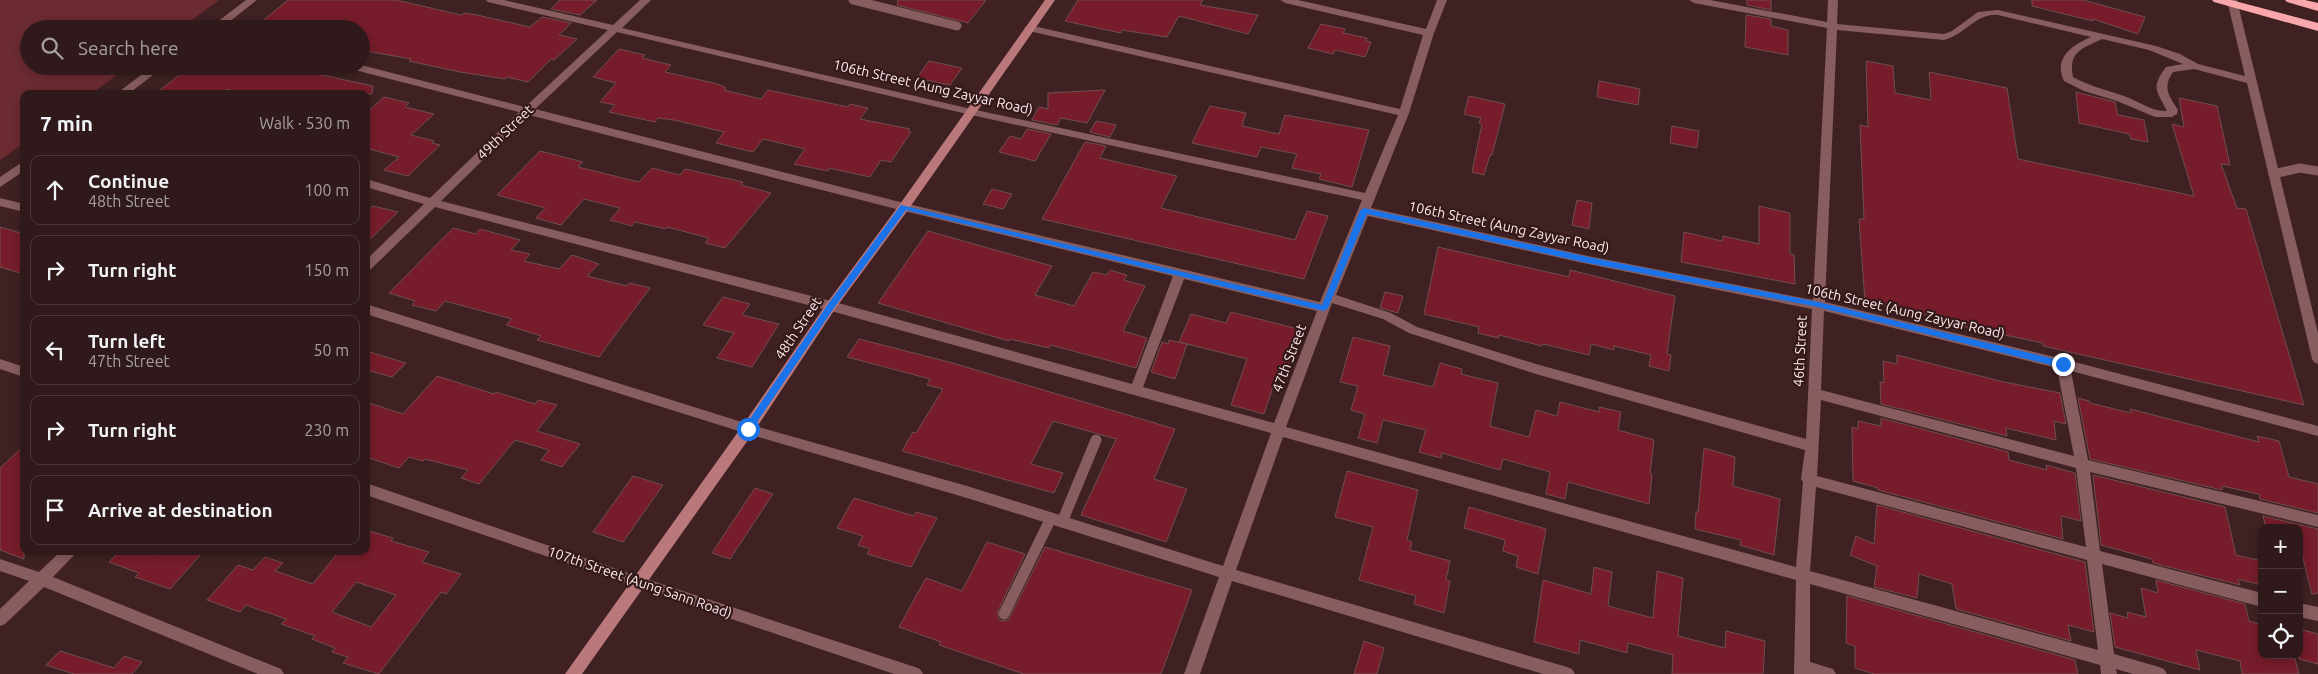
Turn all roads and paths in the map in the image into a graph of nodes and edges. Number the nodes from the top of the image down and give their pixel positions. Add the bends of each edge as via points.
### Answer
1 (252, 0) edge
2 (491, 0) edge
3 (646, 0) edge
4 (852, 0) edge
5 (1050, 0) edge
6 (1285, 0) edge
7 (1442, 0) edge
8 (1694, 0) edge
9 (1833, 0) edge
10 (2218, 0) edge
11 (2291, 0) edge
12 (2232, 2) edge
13 (2318, 7) edge
14 (224, 20) edge
15 (957, 26) dead end
16 (1832, 26) junction
17 (2318, 27) edge
18 (616, 28) junction
19 (1029, 28) junction
20 (1429, 33) junction
21 (2101, 36) junction
22 (2194, 66) junction
23 (370, 71) edge
24 (147, 75) edge
25 (2252, 81) junction
26 (127, 90) edge
27 (528, 110) junction
28 (971, 112) junction
29 (1404, 113) junction
30 (20, 168) edge
31 (2318, 171) edge
32 (2273, 174) junction
33 (0, 183) edge
34 (370, 184) edge
35 (1370, 198) junction
36 (0, 202) edge
37 (434, 203) junction
38 (20, 207) edge
39 (904, 207) junction
40 (1364, 211) junction
41 (370, 263) edge
42 (1180, 274) junction
43 (1327, 302) junction
44 (1818, 304) junction
45 (831, 306) junction
46 (370, 310) edge
47 (2318, 359) edge
48 (0, 364) edge
49 (2063, 364) junction
50 (20, 371) edge
51 (1136, 390) junction
52 (1814, 393) junction
53 (748, 429) junction
54 (1279, 429) junction
55 (2318, 431) edge
56 (1096, 440) dead end
57 (1812, 446) junction
58 (2082, 464) junction
59 (1808, 479) junction
60 (370, 490) edge
61 (1056, 520) junction
62 (2318, 521) edge
63 (67, 555) edge
64 (2093, 556) junction
65 (0, 565) edge
66 (1229, 574) junction
67 (1803, 574) junction
68 (41, 580) junction
69 (637, 582) junction
70 (2258, 599) edge
71 (2303, 611) edge
72 (1004, 614) dead end
73 (2318, 614) edge
74 (0, 619) edge
75 (2109, 667) edge
76 (1803, 670) edge
77 (276, 674) edge
78 (573, 674) edge
79 (915, 674) edge
80 (1192, 674) edge
81 (1567, 674) edge
82 (1828, 674) edge
83 (2159, 674) edge

1 - 14 street
2 - 18 street, 106th Street (Aung Zayyar Road)
3 - 18 street, 49th Street
4 - 15 lane
5 - 19 main road, 48th Street
6 - 20 street
7 - 20 street, 47th Street
8 - 16 street
9 - 16 street, 46th Street
10 - 12 highway
11 - 13 highway
12 - 17 highway
12 - 25 street
16 - 21 street via 1948,38 1981,14 1994,12
16 - 44 street, 46th Street
18 - 27 street, 49th Street
18 - 28 street, 106th Street (Aung Zayyar Road)
19 - 28 main road, 48th Street
19 - 29 street
20 - 29 street, 47th Street
21 - 22 street via 2165,52
21 - 22 street via 2074,48 2068,55 2064,66 2068,79 2159,114 2172,114 2173,110 2161,92 2161,81 2170,69
22 - 25 street
23 - 27 street
24 - 26 street
25 - 32 street
27 - 37 street, 49th Street
27 - 39 street
28 - 35 street, 106th Street (Aung Zayyar Road)
28 - 39 main road, 48th Street
29 - 35 street, 47th Street
30 - 33 street
31 - 32 lane via 2300,168
32 - 47 street
34 - 37 street
35 - 40 street, 47th Street
36 - 38 street
37 - 41 street, 49th Street
37 - 45 street
39 - 42 street
39 - 45 main road, 48th Street
40 - 43 street, 47th Street
40 - 44 street, 106th Street (Aung Zayyar Road) via 1588,260
42 - 43 street
42 - 51 street
43 - 54 street, 47th Street
43 - 57 street via 1387,316 1414,330 1536,369
44 - 49 street, 106th Street (Aung Zayyar Road)
44 - 52 street, 46th Street
45 - 51 street
45 - 53 main road, 48th Street
46 - 53 street
48 - 50 street
49 - 55 street, 106th Street (Aung Zayyar Road)
49 - 58 street
51 - 54 street
52 - 57 street, 46th Street
52 - 58 street
53 - 61 street
53 - 69 main road, 48th Street
54 - 66 street, 47th Street
54 - 67 street
56 - 61 lane
57 - 59 street, 46th Street
58 - 62 street
58 - 64 street
59 - 64 street
59 - 67 street, 46th Street
60 - 69 street, 107th Street (Aung Sann Road)
61 - 66 street
61 - 72 lane
63 - 68 street
64 - 70 street
64 - 75 street
65 - 68 street
66 - 80 street, 47th Street
66 - 81 street
67 - 75 street
67 - 76 street, 46th Street
68 - 74 street
68 - 77 street
69 - 78 main road, 48th Street
69 - 79 street, 107th Street (Aung Sann Road)
71 - 73 street
75 - 83 street
76 - 82 street

